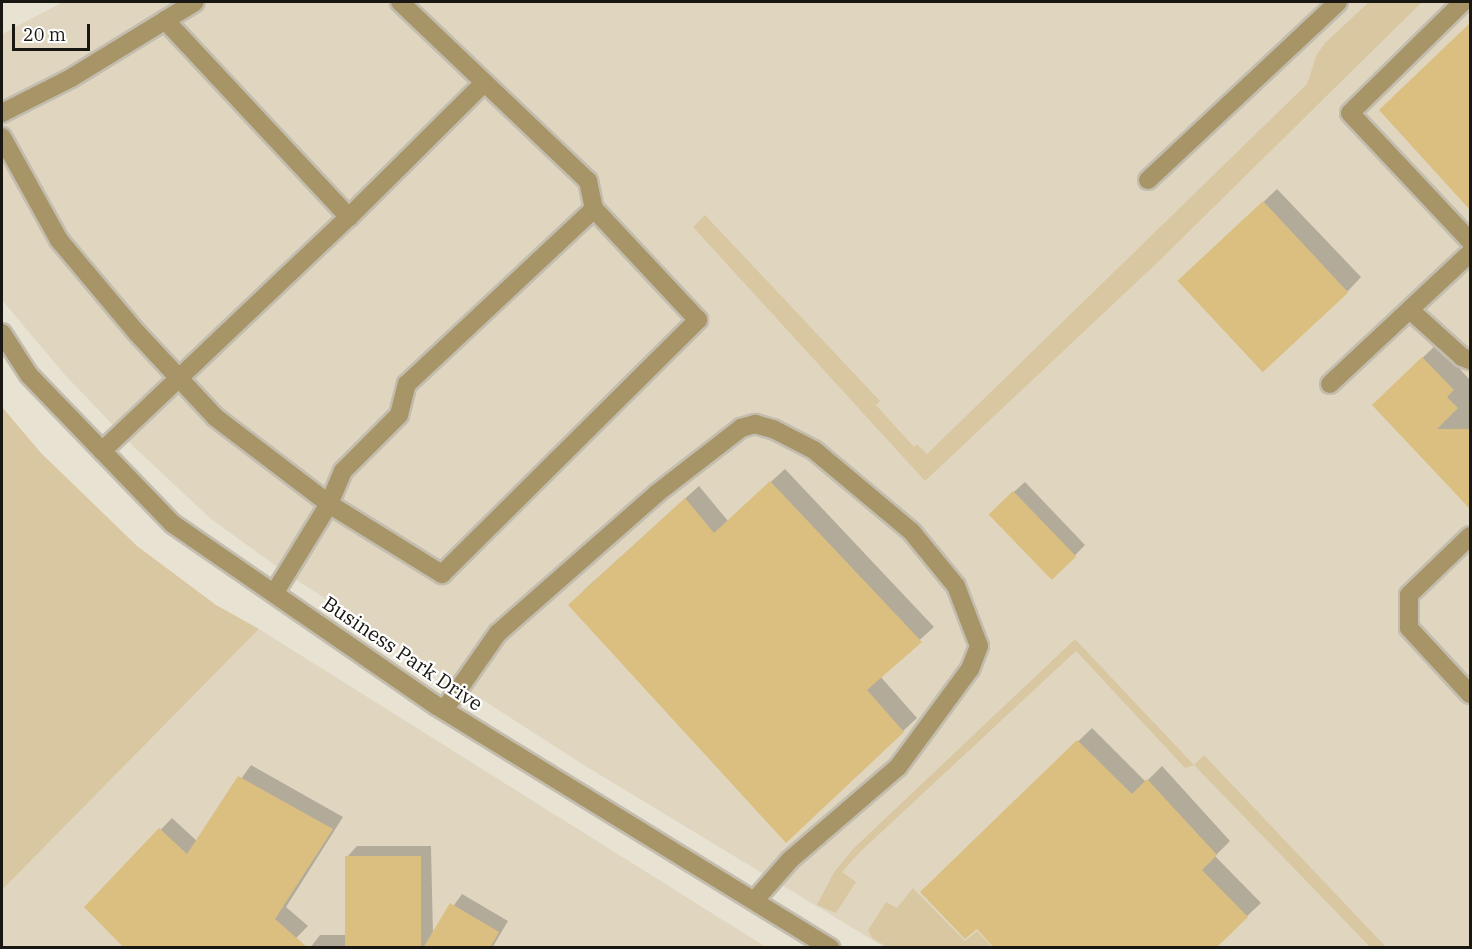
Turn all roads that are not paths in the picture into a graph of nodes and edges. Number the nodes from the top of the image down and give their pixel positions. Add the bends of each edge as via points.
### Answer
1 (195, 2) edge
2 (400, 2) edge
3 (1338, 2) edge
4 (1463, 2) edge
5 (165, 20) junction
6 (484, 83) junction
7 (2, 112) edge
8 (2, 137) edge
9 (1148, 180) dead end
10 (594, 208) junction
11 (349, 217) junction
12 (1470, 242) edge
13 (1470, 253) edge
14 (1410, 310) junction
15 (2, 333) edge
16 (1470, 360) edge
17 (181, 380) junction
18 (1330, 384) dead end
19 (102, 451) junction
20 (329, 504) junction
21 (1470, 536) edge
22 (275, 592) junction
23 (1470, 694) edge
24 (444, 710) junction
25 (755, 900) junction
26 (831, 948) edge

1 - 5 street
2 - 6 street
3 - 9 street
4 - 12 street via 1350,113
5 - 7 street via 71,78
5 - 11 street
6 - 10 street via 588,181
6 - 11 street
8 - 17 street via 59,240
10 - 20 street via 407,384 399,415 342,471
10 - 20 street via 698,320 442,574
11 - 17 street
13 - 14 street
14 - 16 street
14 - 18 street
15 - 19 street, Business Park Drive via 29,375
17 - 19 street
17 - 20 street via 215,417
19 - 22 street, Business Park Drive via 173,524
20 - 22 street
21 - 23 street via 1409,595 1409,628
22 - 24 street, Business Park Drive
24 - 25 street, Business Park Drive
24 - 25 street via 498,633 656,494 741,428 754,423 814,450 911,531 956,586 979,646 970,669 898,766 790,860
25 - 26 street, Business Park Drive

